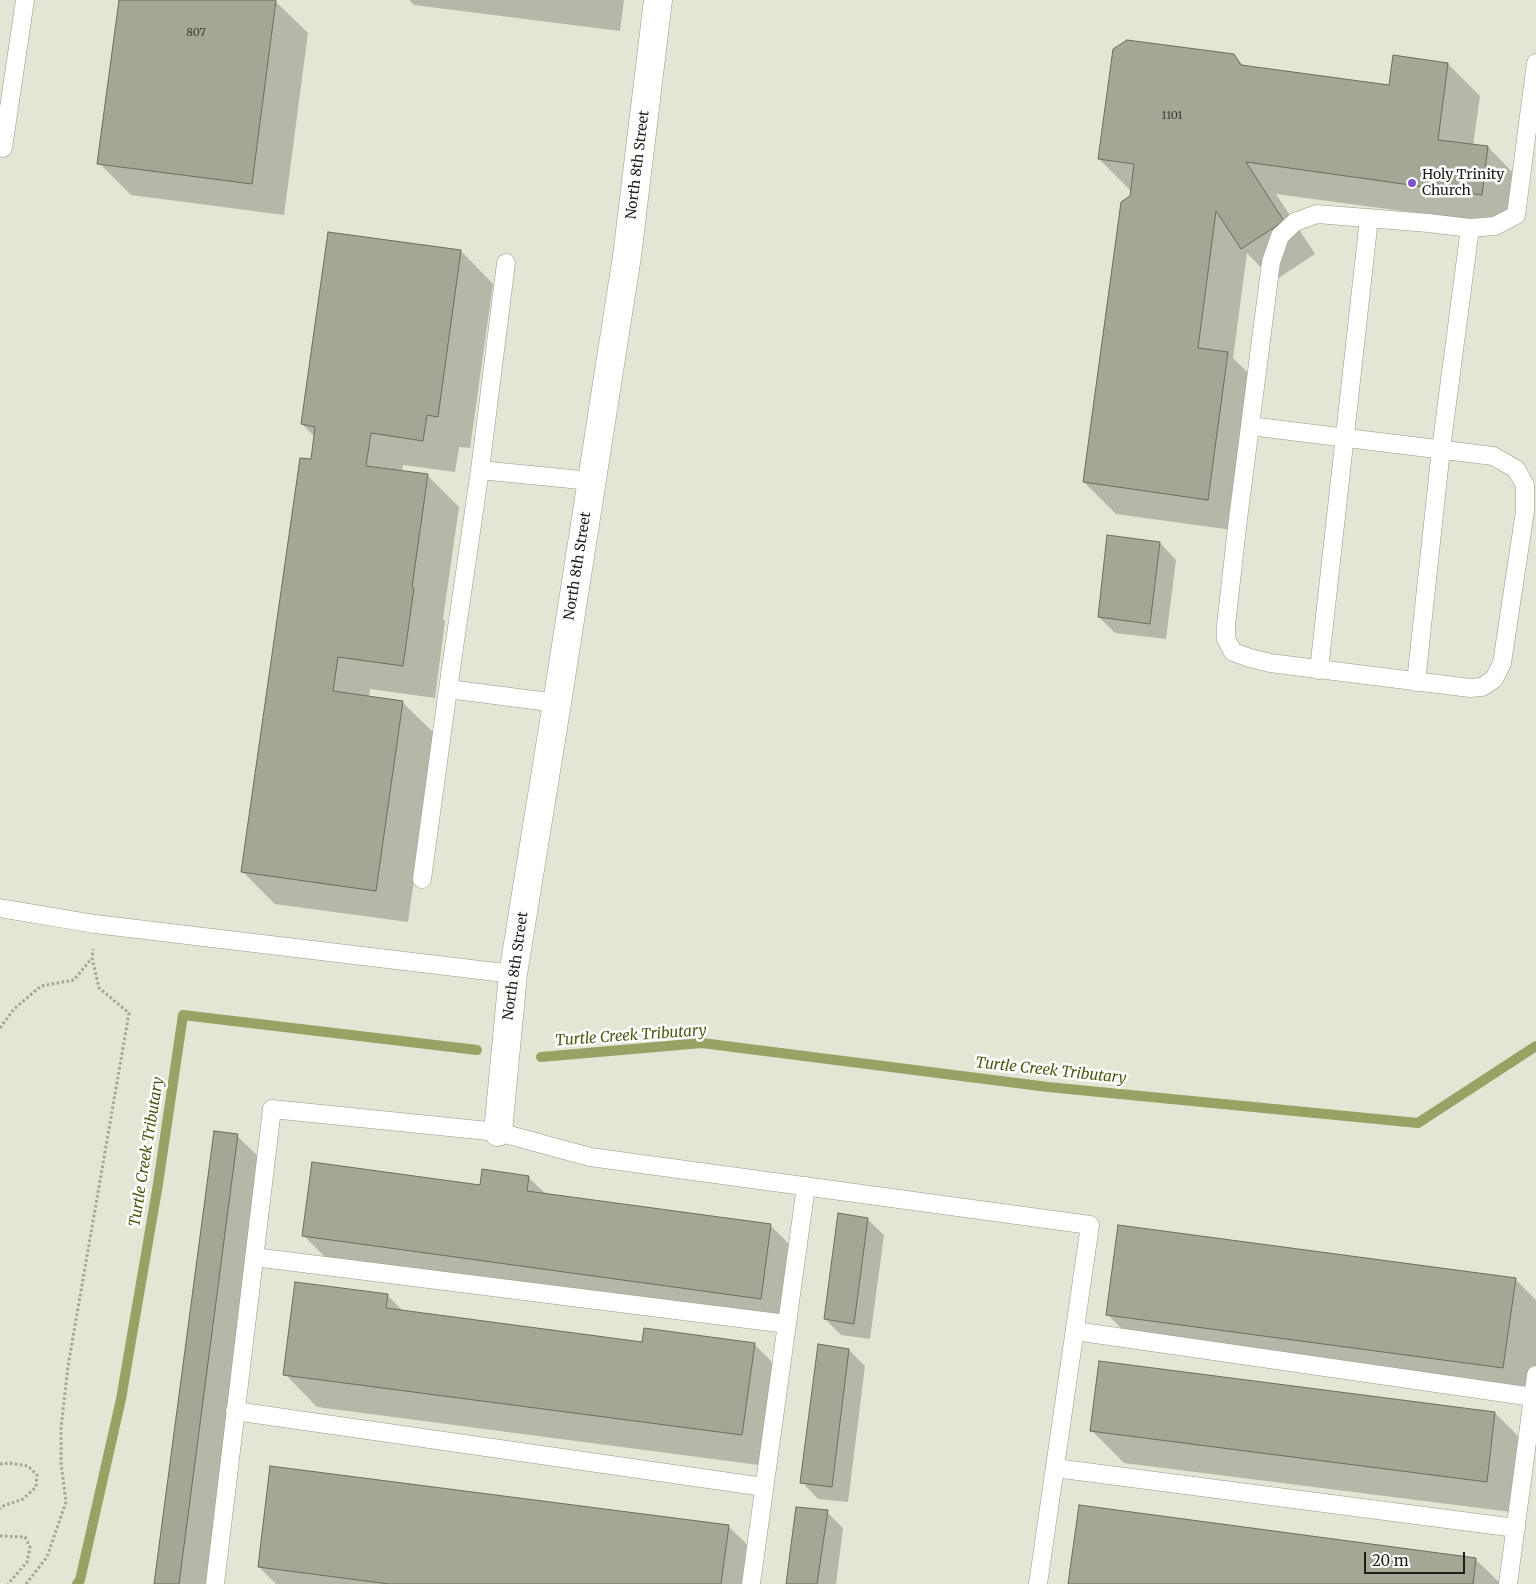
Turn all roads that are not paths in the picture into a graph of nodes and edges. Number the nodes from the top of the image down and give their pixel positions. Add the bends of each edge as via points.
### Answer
1 (25, 0) edge
2 (658, 0) edge
3 (1536, 62) edge
4 (3, 148) dead end
5 (1369, 218) junction
6 (1470, 228) junction
7 (506, 264) dead end
8 (1250, 426) junction
9 (1346, 437) junction
10 (1441, 449) junction
11 (480, 470) junction
12 (591, 481) junction
13 (1319, 670) junction
14 (1416, 682) junction
15 (448, 688) junction
16 (557, 703) junction
17 (422, 879) dead end
18 (0, 908) edge
19 (513, 974) junction
20 (498, 1132) junction
21 (806, 1186) junction
22 (254, 1257) junction
23 (786, 1324) junction
24 (1074, 1331) junction
25 (1536, 1375) edge
26 (1533, 1397) junction
27 (235, 1412) junction
28 (1055, 1468) junction
29 (764, 1487) junction
30 (1516, 1528) junction
31 (214, 1584) edge
32 (751, 1584) edge
33 (1038, 1584) edge
34 (1508, 1584) edge

1 - 4 lane
2 - 12 street, North 8th Street via 627,256
3 - 6 lane via 1516,215 1495,226
5 - 6 lane
5 - 8 lane via 1317,214 1295,222 1280,236 1271,262
5 - 9 lane
6 - 10 lane
7 - 11 lane
8 - 9 lane
8 - 13 lane via 1226,639 1233,652 1250,658
9 - 10 lane
9 - 13 lane
10 - 14 lane
10 - 14 lane via 1493,456 1516,469 1524,485 1524,511 1502,663 1494,679 1482,687 1470,688
11 - 12 lane
11 - 15 lane
12 - 16 street, North 8th Street
13 - 14 lane
15 - 16 lane
15 - 17 lane
16 - 19 street, North 8th Street
18 - 19 lane via 95,924
19 - 20 street, North 8th Street
20 - 21 lane via 590,1157
20 - 22 lane via 272,1109
21 - 23 lane
21 - 24 lane via 1090,1224
22 - 23 lane
22 - 27 lane
23 - 29 lane
24 - 26 lane
24 - 28 lane
25 - 26 lane
26 - 30 lane
27 - 29 lane
27 - 31 lane
28 - 30 lane
28 - 33 lane
29 - 32 lane
30 - 34 lane

